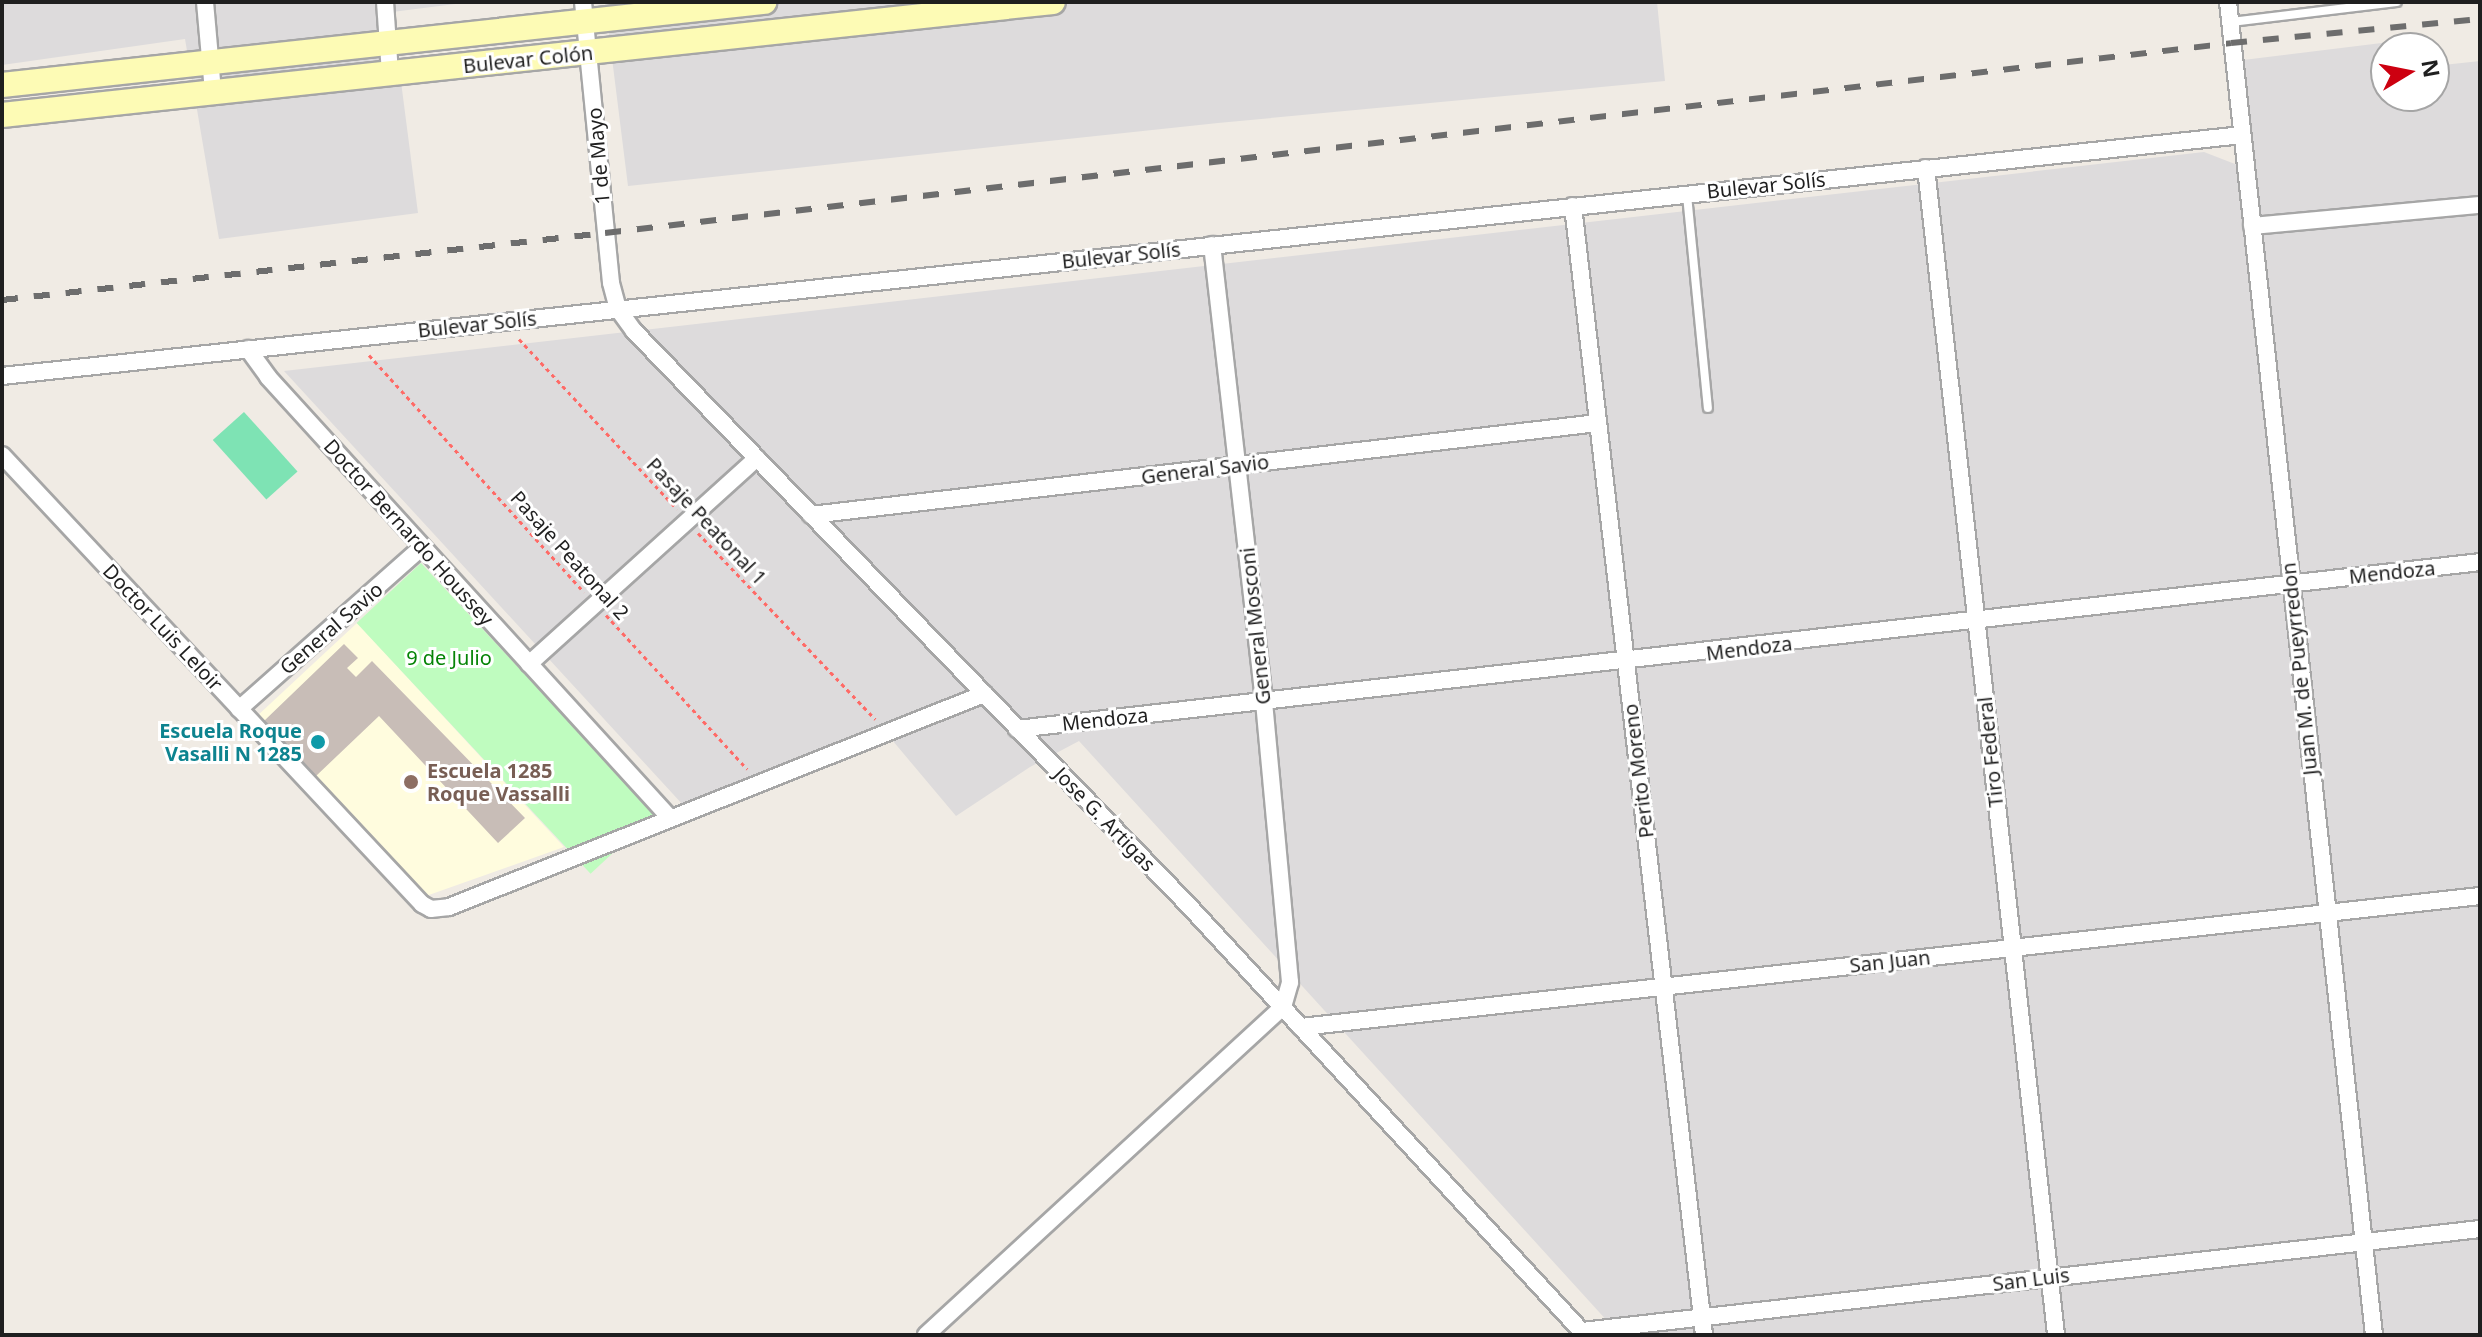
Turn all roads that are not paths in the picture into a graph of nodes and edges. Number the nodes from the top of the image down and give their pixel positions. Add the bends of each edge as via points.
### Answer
1 (205, 2) edge
2 (385, 2) edge
3 (764, 2) edge
4 (1053, 2) edge
5 (2228, 2) edge
6 (2397, 2) edge
7 (925, 9) edge
8 (584, 12) edge
9 (2230, 22) junction
10 (388, 43) junction
11 (588, 53) junction
12 (211, 62) junction
13 (390, 73) junction
14 (2, 85) edge
15 (213, 92) junction
16 (2, 115) edge
17 (2241, 135) junction
18 (1926, 168) junction
19 (1687, 194) junction
20 (2480, 205) edge
21 (1573, 206) junction
22 (2252, 226) junction
23 (1212, 245) junction
24 (618, 309) junction
25 (248, 349) junction
26 (2, 376) edge
27 (1708, 408) dead end
28 (1598, 423) junction
29 (2, 455) edge
30 (757, 458) junction
31 (1237, 465) junction
32 (811, 515) junction
33 (422, 547) junction
34 (2480, 562) edge
35 (2289, 584) junction
36 (1976, 622) junction
37 (1625, 662) junction
38 (529, 664) junction
39 (984, 694) junction
40 (1264, 701) junction
41 (239, 709) junction
42 (1017, 729) junction
43 (670, 818) junction
44 (2480, 896) edge
45 (2326, 913) junction
46 (2013, 948) junction
47 (1663, 987) junction
48 (1283, 1007) junction
49 (1301, 1027) junction
50 (2480, 1229) edge
51 (2363, 1240) junction
52 (2048, 1277) junction
53 (1703, 1327) edge
54 (1584, 1333) edge
55 (926, 1335) edge
56 (2056, 1335) edge
57 (2374, 1335) edge

1 - 12 street
2 - 10 street
3 - 8 main road, Bulevar Colón
4 - 7 main road, Bulevar Colón
5 - 9 street, Juan M. de Pueyrredon
6 - 9 lane
7 - 11 main road, Bulevar Colón
8 - 10 main road, Bulevar Colón
8 - 11 street, 1 de Mayo
9 - 17 street, Juan M. de Pueyrredon
10 - 12 main road, Bulevar Colón
10 - 13 street
11 - 13 main road, Bulevar Colón
11 - 24 street, 1 de Mayo
12 - 14 main road, Bulevar Colón
12 - 15 street
13 - 15 main road, Bulevar Colón
15 - 16 main road, Bulevar Colón
17 - 18 street, Bulevar Solís
17 - 22 street, Juan M. de Pueyrredon
18 - 19 street, Bulevar Solís
18 - 36 street, Tiro Federal
19 - 21 street, Bulevar Solís
19 - 27 lane
20 - 22 street
21 - 23 street, Bulevar Solís
21 - 28 street, Perito Moreno
22 - 35 street, Juan M. de Pueyrredon
23 - 24 street, Bulevar Solís
23 - 31 street, General Mosconi
24 - 25 street, Bulevar Solís
24 - 30 street, Jose G. Artigas
25 - 26 street, Bulevar Solís
25 - 33 street, Doctor Bernardo Houssey
28 - 31 street, General Savio
28 - 37 street, Perito Moreno
29 - 41 street, Doctor Luis Leloir
30 - 32 street, Jose G. Artigas
30 - 38 street
31 - 32 street, General Savio
31 - 40 street, General Mosconi
32 - 39 street, Jose G. Artigas
33 - 38 street, Doctor Bernardo Houssey
33 - 41 street, General Savio
34 - 35 street, Mendoza
35 - 36 street, Mendoza
35 - 45 street, Juan M. de Pueyrredon
36 - 37 street, Mendoza
36 - 46 street, Tiro Federal
37 - 40 street, Mendoza
37 - 47 street, Perito Moreno
38 - 43 street, Doctor Bernardo Houssey
39 - 42 street, Jose G. Artigas
39 - 43 street
40 - 42 street, Mendoza
40 - 48 street, General Mosconi via 1290,982
41 - 43 street, Doctor Luis Leloir via 431,909 449,907
42 - 48 street, Jose G. Artigas
44 - 45 street, San Juan
45 - 46 street, San Juan
45 - 51 street, Juan M. de Pueyrredon
46 - 47 street, San Juan
46 - 52 street, Tiro Federal
47 - 49 street, San Juan
47 - 53 street, Perito Moreno
48 - 49 street, Jose G. Artigas
48 - 55 street
49 - 54 street, Jose G. Artigas
50 - 51 street, San Luis
51 - 52 street, San Luis
51 - 57 street, Juan M. de Pueyrredon
52 - 53 street, San Luis
52 - 56 street, Tiro Federal
53 - 54 street, San Luis

